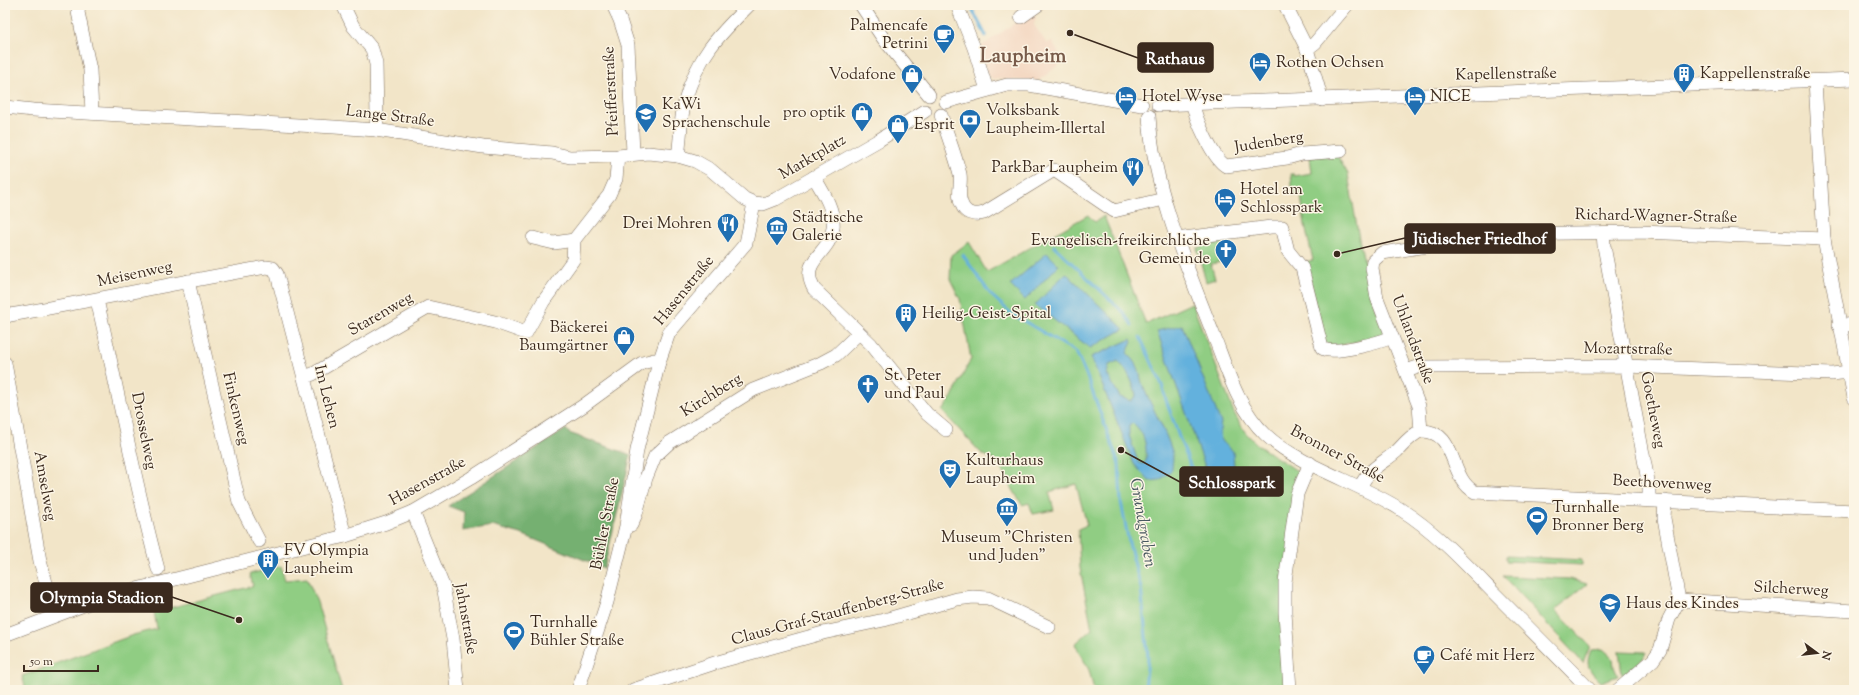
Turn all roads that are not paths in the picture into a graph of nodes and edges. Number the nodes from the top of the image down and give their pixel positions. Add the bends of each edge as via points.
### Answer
1 (79, 5) edge
2 (343, 5) edge
3 (613, 5) edge
4 (750, 5) edge
5 (861, 5) edge
6 (1038, 5) edge
7 (1285, 5) edge
8 (1347, 5) edge
9 (959, 6) edge
10 (1021, 17) dead end
11 (1307, 49) junction
12 (1854, 79) edge
13 (1815, 81) junction
14 (987, 90) junction
15 (929, 95) junction
16 (1322, 100) junction
17 (946, 102) junction
18 (1194, 104) junction
19 (5, 107) edge
20 (1145, 110) junction
21 (925, 111) junction
22 (92, 113) junction
23 (941, 115) junction
24 (376, 130) junction
25 (1341, 151) dead end
26 (632, 153) junction
27 (618, 156) junction
28 (678, 156) junction
29 (814, 177) junction
30 (1164, 199) junction
31 (754, 203) junction
32 (1603, 233) junction
33 (533, 238) dead end
34 (1824, 239) junction
35 (574, 240) junction
36 (1179, 241) junction
37 (1373, 261) joint
38 (273, 268) joint
39 (188, 281) junction
40 (97, 300) junction
41 (5, 317) edge
42 (1854, 324) edge
43 (1839, 326) junction
44 (859, 333) junction
45 (1392, 337) junction
46 (5, 362) edge
47 (659, 362) junction
48 (1626, 366) junction
49 (1406, 371) junction
50 (1849, 372) junction
51 (304, 377) junction
52 (1854, 398) edge
53 (946, 430) dead end
54 (1421, 431) junction
55 (1310, 464) junction
56 (1360, 487) junction
57 (1649, 500) junction
58 (1665, 501) junction
59 (413, 512) junction
60 (1854, 512) edge
61 (626, 526) junction
62 (345, 536) junction
63 (259, 541) dead end
64 (158, 569) dead end
65 (1679, 600) junction
66 (1854, 611) edge
67 (55, 615) junction
68 (1049, 627) dead end
69 (5, 635) edge
70 (1625, 688) edge
71 (458, 690) edge
72 (578, 690) edge
73 (633, 690) edge
74 (1290, 690) edge
75 (1590, 690) edge

1 - 22 street via 78,12 90,70
2 - 24 street via 352,26 372,49 376,64
3 - 26 street, Pfeifferstraße via 628,45
4 - 28 street via 721,33 698,65 685,102
5 - 15 street via 883,38
6 - 10 street
7 - 11 street
8 - 11 street
9 - 14 street
11 - 16 street
12 - 13 street, Kapellenstraße
13 - 16 street, Kapellenstraße via 1443,93
13 - 34 street
14 - 17 street
14 - 20 street via 1016,85 1054,90
15 - 17 street via 938,94
15 - 21 street via 923,103
16 - 18 street, Kapellenstraße
17 - 23 street
18 - 20 street, Kapellenstraße via 1158,105 1155,100 1150,99 1145,100
18 - 25 street, Judenberg via 1194,111 1201,127 1220,161 1226,166 1302,154
19 - 22 street, Lange Straße
20 - 30 street, Bronner Straße
21 - 23 street via 930,116
21 - 29 street, Marktplatz
22 - 24 street, Lange Straße
23 - 30 street via 960,173 958,192 961,202 967,211 973,214 984,213 1054,170 1114,211
24 - 27 street, Lange Straße via 489,148 570,157
26 - 27 street, Lange Straße
26 - 28 street, Lange Straße via 648,152
27 - 35 street via 616,179 609,195
28 - 31 street, Lange Straße via 696,161 711,170 745,199
29 - 31 street, Marktplatz via 776,200 763,204
29 - 44 street via 826,197 833,229 830,239 811,265 809,280 814,289
30 - 36 street, Bronner Straße
31 - 47 street, Hasenstraße via 749,236 743,247 669,333
32 - 34 street, Richard-Wagner-Straße via 1640,232
32 - 37 street, Richard-Wagner-Straße via 1506,234 1382,253
32 - 48 street, Goetheweg
33 - 35 street via 554,242
34 - 43 street
35 - 51 street, Starenweg via 573,260 543,302 526,333 495,322 428,307
36 - 45 street via 1184,238 1271,227 1282,228 1288,251 1302,268 1324,350 1333,351
36 - 55 street, Bronner Straße via 1199,299 1242,404 1266,435
37 - 45 street, Uhlandstraße via 1372,274 1377,298
38 - 39 street, Meisenweg via 266,267
38 - 51 street, Im Lehen via 277,274
39 - 40 street, Meisenweg
39 - 63 street, Finkenweg via 238,502
40 - 41 street, Meisenweg via 10,314
40 - 64 street, Drosselweg via 115,374 141,506
42 - 43 street
43 - 50 street
44 - 53 street via 871,344 928,414
44 - 61 street, Kirchberg via 836,355 753,390 669,443 655,456 636,514 631,525
45 - 49 street, Uhlandstraße
46 - 67 street, Amselweg via 40,561
47 - 59 street, Hasenstraße via 654,360 642,363 583,406
47 - 61 street, Bühler Straße via 637,450
48 - 49 street, Mozartstraße via 1418,367
48 - 50 street, Mozartstraße via 1832,374
48 - 57 street, Goetheweg via 1649,486
49 - 54 street, Uhlandstraße via 1419,406
50 - 52 street
51 - 62 street, Im Lehen
54 - 56 street via 1370,470
54 - 57 street, Beethovenweg via 1432,432 1441,437 1462,480 1475,492
55 - 56 street, Bronner Straße
55 - 74 street via 1296,494 1285,582 1284,612
56 - 75 street, Bronner Straße via 1400,509 1434,533
57 - 58 street, Beethovenweg
58 - 60 street, Beethovenweg
58 - 65 street via 1664,518
59 - 62 street, Hasenstraße
59 - 71 street, Jahnstraße via 442,586 453,639
61 - 72 street, Bühler Straße via 607,602
62 - 67 street, Hasenstraße via 105,597
65 - 66 street, Silcherweg
65 - 70 street via 1669,619 1660,650
67 - 69 street, Hasenstraße
68 - 73 street, Claus-Graf-Stauffenberg-Straße via 988,598 958,598 884,620 823,633 718,662

